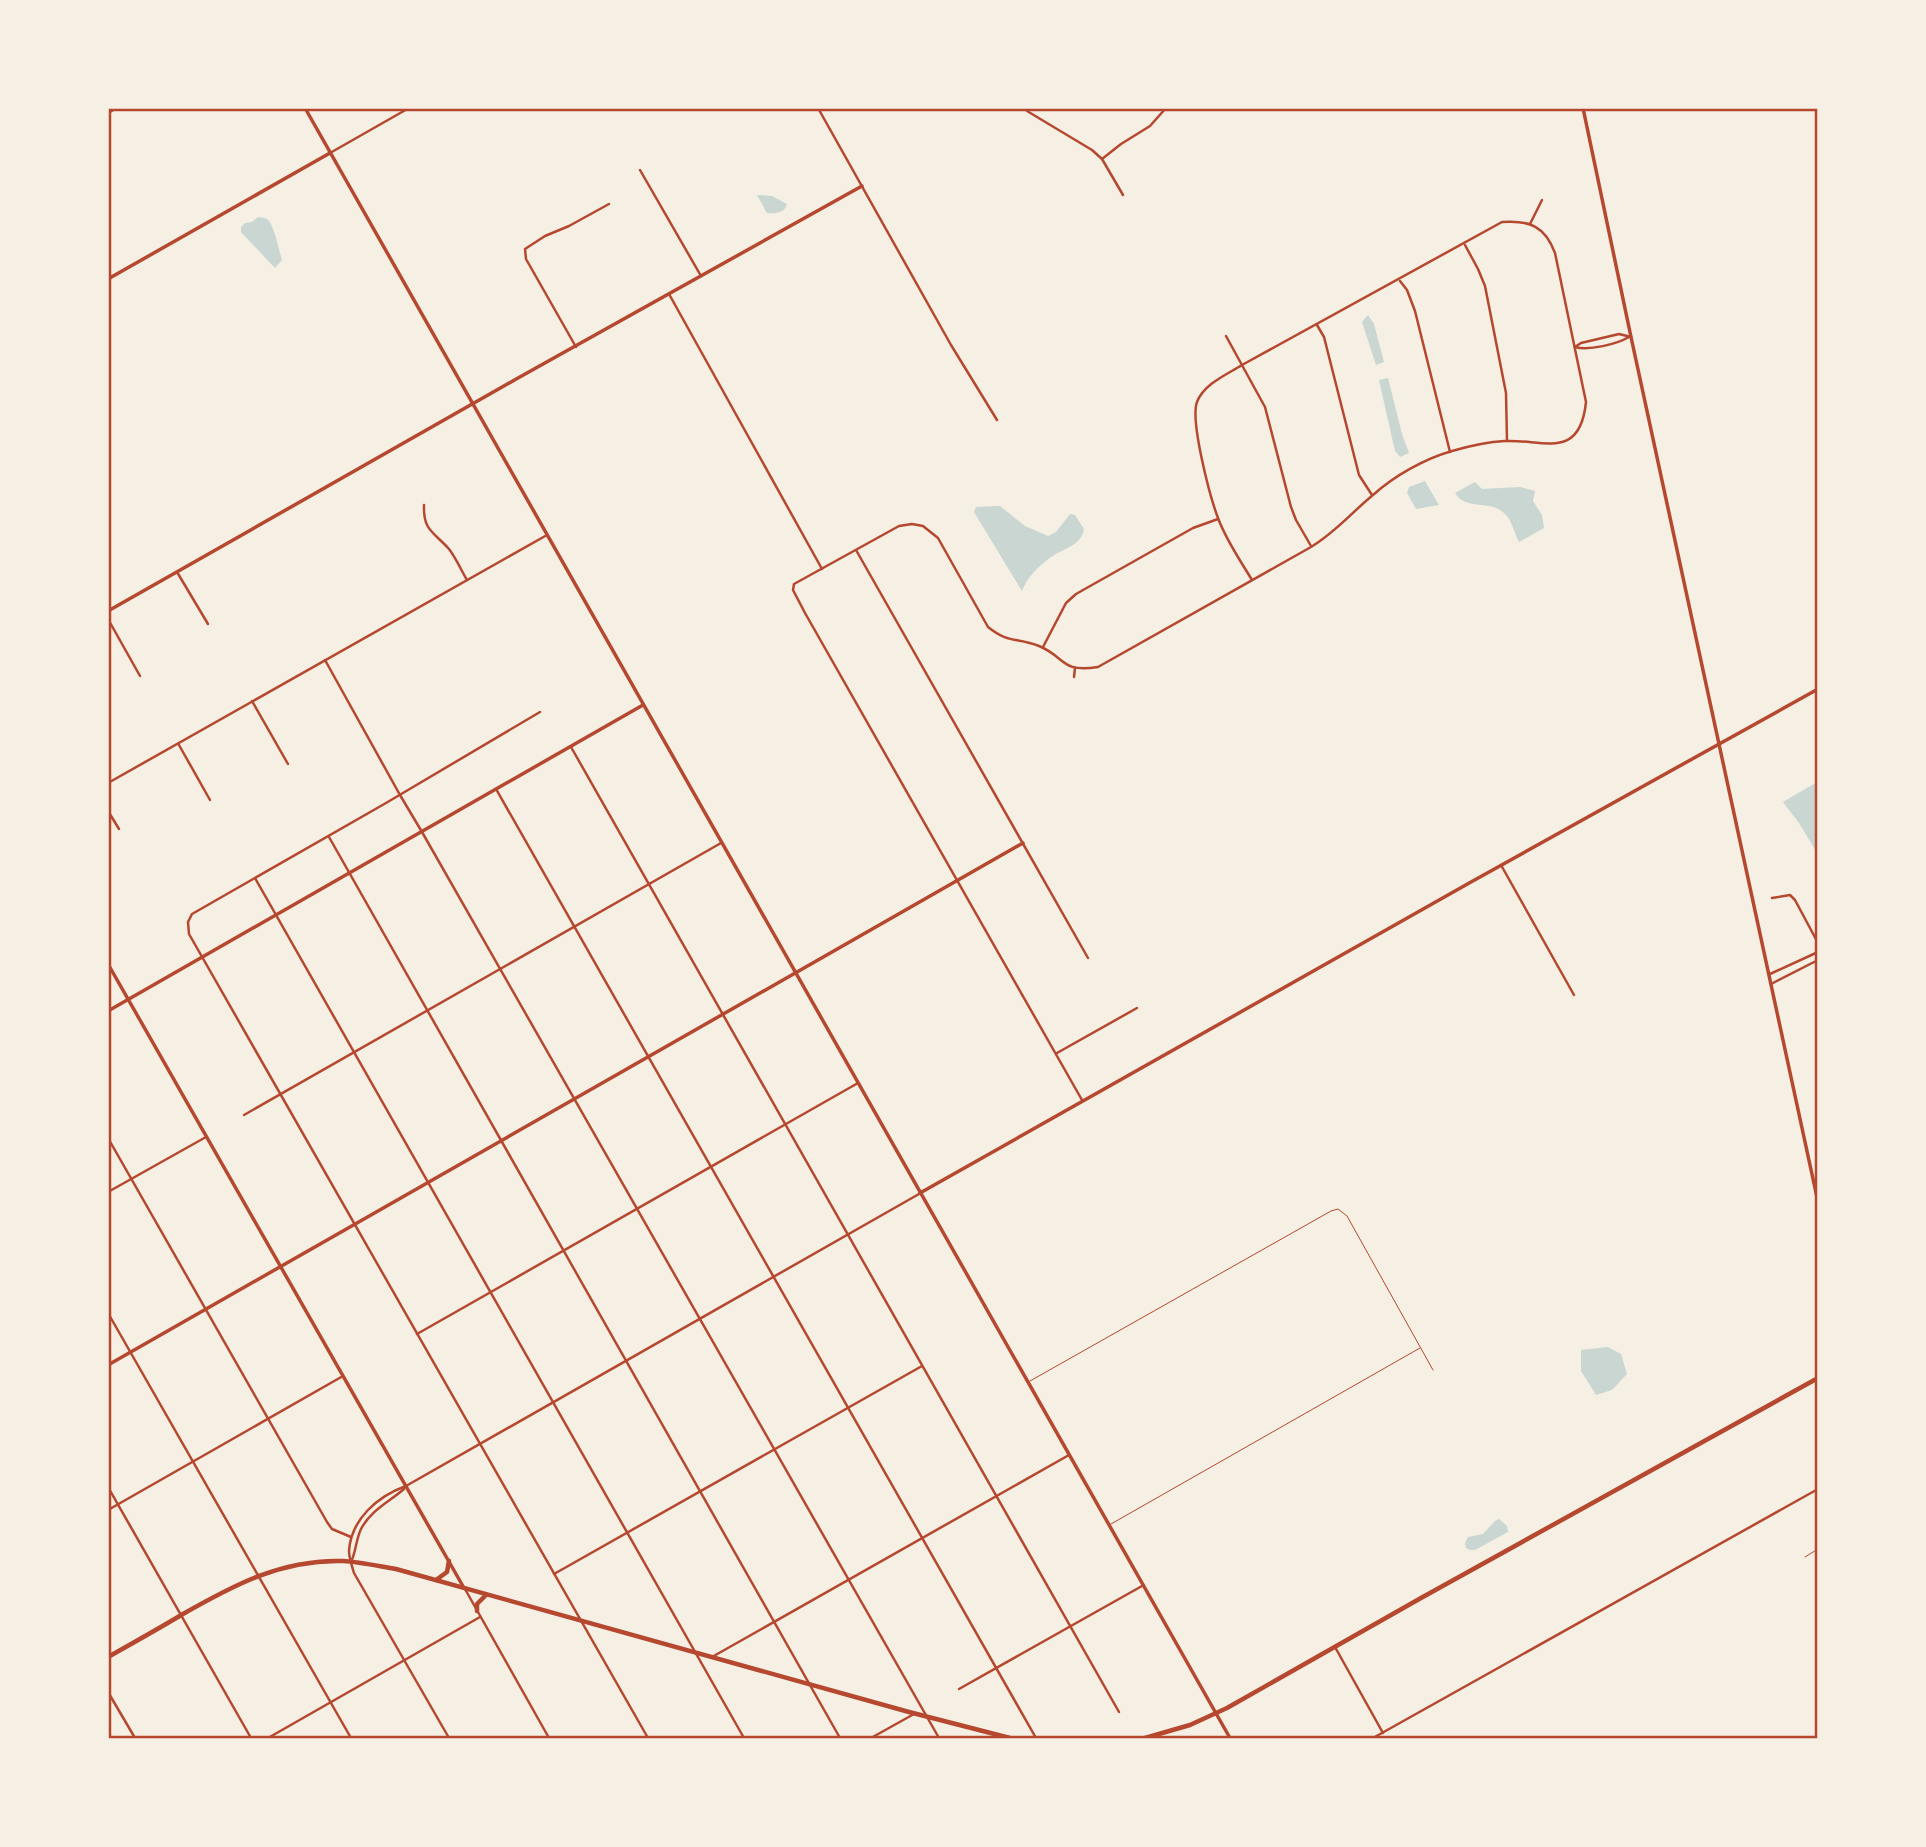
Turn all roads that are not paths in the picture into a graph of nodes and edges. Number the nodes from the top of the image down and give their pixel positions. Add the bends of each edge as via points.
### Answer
1 (117, 108) edge
2 (305, 108) edge
3 (409, 108) edge
4 (818, 108) edge
5 (1166, 108) edge
6 (1583, 108) edge
7 (1027, 111) dead end
8 (108, 113) edge
9 (331, 153) junction
10 (1102, 159) junction
11 (640, 170) dead end
12 (862, 186) junction
13 (1122, 195) dead end
14 (1542, 200) dead end
15 (609, 204) dead end
16 (1530, 224) junction
17 (1464, 243) junction
18 (701, 276) junction
19 (108, 279) edge
20 (1400, 279) junction
21 (669, 294) junction
22 (1317, 325) junction
23 (1226, 336) dead end
24 (1631, 337) junction
25 (576, 347) junction
26 (1575, 347) junction
27 (1242, 365) junction
28 (473, 404) junction
29 (997, 419) dead end
30 (1507, 441) junction
31 (1450, 452) junction
32 (1372, 495) junction
33 (424, 505) dead end
34 (1218, 519) junction
35 (547, 535) junction
36 (1311, 547) junction
37 (856, 550) junction
38 (822, 569) junction
39 (177, 572) junction
40 (467, 580) junction
41 (1252, 580) junction
42 (108, 611) edge
43 (108, 619) edge
44 (208, 624) dead end
45 (1043, 647) junction
46 (325, 660) junction
47 (1075, 668) junction
48 (140, 676) dead end
49 (1074, 677) dead end
50 (1818, 689) edge
51 (252, 701) junction
52 (643, 705) junction
53 (540, 712) dead end
54 (178, 743) junction
55 (1719, 744) junction
56 (571, 747) junction
57 (288, 764) dead end
58 (108, 783) edge
59 (496, 789) junction
60 (400, 794) junction
61 (210, 800) dead end
62 (108, 811) edge
63 (119, 829) dead end
64 (422, 832) junction
65 (328, 836) junction
66 (722, 843) junction
67 (1023, 843) junction
68 (1501, 865) junction
69 (349, 873) junction
70 (255, 878) junction
71 (958, 880) junction
72 (649, 884) junction
73 (1772, 898) dead end
74 (276, 915) junction
75 (575, 926) junction
76 (1818, 943) edge
77 (1818, 952) edge
78 (203, 957) junction
79 (1088, 958) dead end
80 (1818, 960) edge
81 (108, 964) edge
82 (500, 969) junction
83 (796, 974) junction
84 (1769, 975) junction
85 (1771, 984) junction
86 (1574, 995) dead end
87 (129, 1000) junction
88 (1137, 1008) dead end
89 (428, 1010) junction
90 (108, 1011) edge
91 (723, 1015) junction
92 (354, 1052) junction
93 (1056, 1054) junction
94 (649, 1057) junction
95 (858, 1083) junction
96 (281, 1094) junction
97 (575, 1100) junction
98 (1083, 1100) junction
99 (244, 1115) dead end
100 (785, 1124) junction
101 (207, 1136) junction
102 (108, 1138) edge
103 (502, 1141) junction
104 (711, 1167) junction
105 (132, 1179) junction
106 (428, 1183) junction
107 (108, 1192) edge
108 (920, 1193) junction
109 (1818, 1202) edge
110 (638, 1209) junction
111 (355, 1224) junction
112 (847, 1235) junction
113 (564, 1251) junction
114 (281, 1267) junction
115 (774, 1276) junction
116 (489, 1292) junction
117 (206, 1309) junction
118 (108, 1313) edge
119 (699, 1319) junction
120 (417, 1334) junction
121 (1420, 1348) junction
122 (131, 1352) junction
123 (626, 1360) junction
124 (108, 1365) edge
125 (922, 1366) junction
126 (1433, 1370) dead end
127 (343, 1376) junction
128 (1818, 1378) edge
129 (1028, 1382) junction
130 (552, 1402) junction
131 (848, 1408) junction
132 (268, 1418) junction
133 (480, 1444) junction
134 (774, 1450) junction
135 (1069, 1454) junction
136 (193, 1461) junction
137 (406, 1486) junction
138 (108, 1488) edge
139 (1818, 1489) edge
140 (701, 1491) junction
141 (995, 1496) junction
142 (118, 1504) junction
143 (108, 1510) edge
144 (1109, 1525) junction
145 (627, 1533) junction
146 (351, 1537) junction
147 (922, 1538) junction
148 (1818, 1549) edge
149 (1805, 1556) dead end
150 (449, 1561) junction
151 (351, 1562) junction
152 (554, 1574) junction
153 (258, 1576) junction
154 (436, 1580) junction
155 (848, 1580) junction
156 (1143, 1585) junction
157 (464, 1588) junction
158 (487, 1594) junction
159 (479, 1614) junction
160 (181, 1615) junction
161 (581, 1620) junction
162 (774, 1621) junction
163 (1070, 1626) junction
164 (1335, 1647) junction
165 (695, 1652) junction
166 (108, 1657) edge
167 (712, 1657) junction
168 (405, 1660) junction
169 (997, 1668) junction
170 (808, 1683) junction
171 (959, 1689) dead end
172 (108, 1692) edge
173 (330, 1703) junction
174 (1119, 1712) dead end
175 (914, 1714) junction
176 (1216, 1714) junction
177 (926, 1717) junction
178 (1383, 1733) junction
179 (135, 1738) edge
180 (251, 1738) edge
181 (268, 1738) edge
182 (351, 1738) edge
183 (449, 1738) edge
184 (550, 1738) edge
185 (648, 1738) edge
186 (744, 1738) edge
187 (840, 1738) edge
188 (871, 1738) edge
189 (939, 1738) edge
190 (1010, 1738) edge
191 (1036, 1738) edge
192 (1145, 1738) edge
193 (1230, 1738) edge
194 (1373, 1738) edge

1 - 8 street
2 - 9 street
3 - 9 street
4 - 12 street
5 - 10 street via 1150,126
6 - 24 street
7 - 10 street
9 - 19 street
9 - 28 street
10 - 13 street
11 - 18 street
12 - 18 street
12 - 29 street
14 - 16 street
15 - 25 street via 525,249 526,259
16 - 17 street via 1502,222
16 - 26 street via 1551,243
17 - 20 street
17 - 30 street via 1485,286 1506,393
18 - 21 street
20 - 22 street
20 - 31 street via 1415,312
21 - 25 street
21 - 38 street
22 - 27 street
22 - 32 street via 1324,337 1359,475
23 - 27 street
24 - 26 street
24 - 26 street via 1619,334
24 - 55 street
25 - 28 street
26 - 30 street via 1586,402 1574,435 1550,445
27 - 34 street via 1203,390 1194,414
27 - 36 street via 1265,407 1290,507
28 - 35 street
28 - 39 street
30 - 31 street
31 - 32 street via 1405,472
32 - 36 street
33 - 40 street via 430,531 449,549
34 - 41 street
34 - 45 street via 1193,528 1076,594 1066,603
35 - 40 street
35 - 52 street
36 - 41 street
37 - 38 street
37 - 45 street via 899,526 923,526 938,538 988,627 999,636
37 - 67 street
38 - 71 street via 794,584 793,590
39 - 42 street
39 - 44 street
40 - 46 street
41 - 47 street via 1098,667
43 - 48 street
45 - 47 street
46 - 51 street
46 - 60 street
47 - 49 street
50 - 55 street
51 - 54 street
51 - 57 street
52 - 56 street
52 - 66 street
53 - 60 street
54 - 58 street
54 - 61 street
55 - 68 street
55 - 84 street
56 - 59 street
56 - 72 street
59 - 64 street
59 - 75 street
60 - 64 street
60 - 65 street
62 - 63 street
64 - 69 street
64 - 82 street
65 - 69 street
65 - 70 street
66 - 72 street
66 - 83 street
67 - 71 street
67 - 79 street
68 - 86 street
68 - 98 street
69 - 74 street
69 - 89 street
70 - 74 street
70 - 78 street via 192,914 189,934
71 - 83 street
71 - 93 street
72 - 75 street
72 - 91 street
73 - 76 street via 1790,895
74 - 78 street
74 - 92 street
75 - 82 street
75 - 94 street
77 - 84 street
78 - 87 street
78 - 96 street
80 - 85 street
81 - 87 street
82 - 89 street
82 - 97 street
83 - 91 street
83 - 95 street
84 - 85 street
85 - 109 street
87 - 90 street
87 - 101 street
88 - 93 street
89 - 92 street
89 - 103 street
91 - 94 street
91 - 100 street
92 - 96 street
92 - 106 street
93 - 98 street
94 - 97 street
94 - 104 street
95 - 100 street
95 - 108 street
96 - 99 street
96 - 111 street
97 - 103 street
97 - 110 street
98 - 108 street
100 - 104 street
100 - 112 street
101 - 105 street
101 - 114 street
102 - 105 street
103 - 106 street
103 - 113 street
104 - 110 street
104 - 115 street
105 - 107 street
105 - 117 street
106 - 111 street
106 - 116 street
108 - 112 street
108 - 129 street
110 - 113 street
110 - 119 street
111 - 114 street
111 - 120 street
112 - 115 street
112 - 125 street
113 - 116 street
113 - 123 street
114 - 117 street
114 - 127 street
115 - 119 street
115 - 131 street
116 - 120 street
116 - 130 street
117 - 122 street
117 - 132 street
118 - 122 street
119 - 123 street
119 - 134 street
120 - 133 street
121 - 126 lane
121 - 129 lane via 1339,1209
121 - 144 lane
122 - 124 street
122 - 136 street
123 - 130 street
123 - 140 street
125 - 131 street
125 - 141 street
127 - 132 street
127 - 137 street
128 - 164 main road
129 - 135 street
130 - 133 street
130 - 145 street
131 - 134 street
131 - 147 street
132 - 136 street
132 - 146 street via 327,1522
133 - 137 street
133 - 152 street
134 - 140 street
134 - 155 street
135 - 141 street
135 - 144 street
136 - 142 street
136 - 153 street
137 - 146 street via 370,1508
137 - 150 street
137 - 151 street via 361,1529
138 - 142 street
139 - 178 street
140 - 145 street
140 - 162 street
141 - 147 street
141 - 163 street
142 - 143 street
142 - 160 street
144 - 156 street
145 - 152 street
145 - 165 street
146 - 151 street
147 - 155 street
147 - 169 street
148 - 149 lane
150 - 154 main road via 447,1572
150 - 157 street
151 - 153 main road via 301,1564
151 - 154 main road
151 - 168 street
152 - 161 street
153 - 160 main road
153 - 173 street
154 - 157 main road
155 - 162 street
155 - 177 street
156 - 163 street
156 - 176 street
157 - 158 main road
157 - 159 street
158 - 159 main road via 477,1604
158 - 161 main road
159 - 168 street
159 - 184 street
160 - 166 main road
160 - 180 street
161 - 165 main road
161 - 185 street
162 - 167 street
162 - 170 street
163 - 169 street
163 - 174 street
164 - 176 main road
164 - 178 street
165 - 167 main road
165 - 186 street
167 - 170 main road
168 - 173 street
168 - 183 street
169 - 171 street
169 - 191 street
170 - 175 main road
170 - 187 street
172 - 179 street
173 - 181 street
173 - 182 street
175 - 177 main road
175 - 188 street
176 - 192 main road
176 - 193 street
177 - 189 street
177 - 190 main road
178 - 194 street

